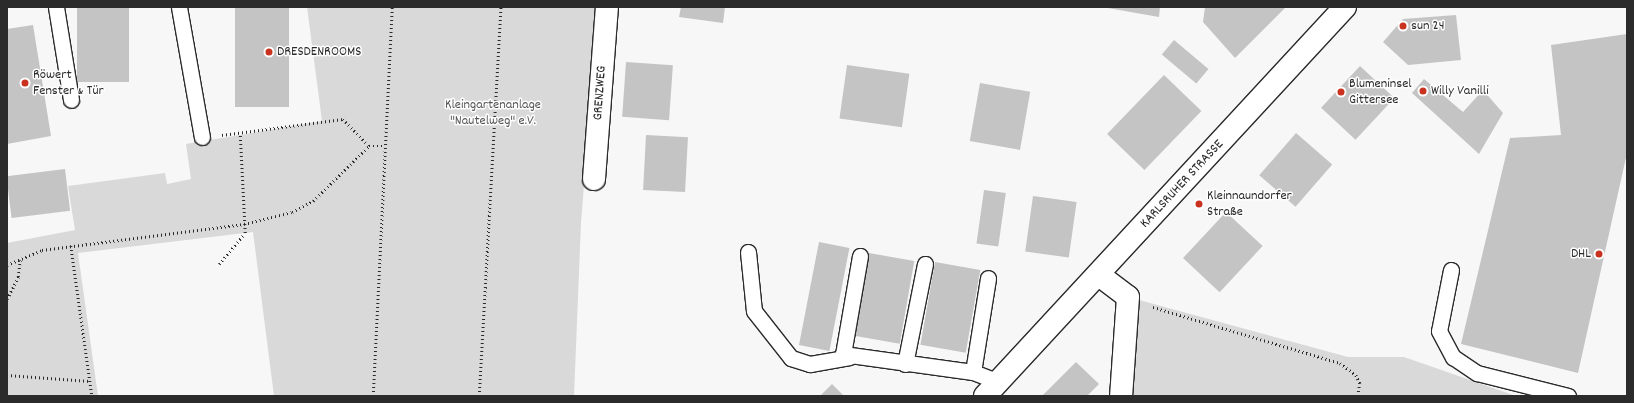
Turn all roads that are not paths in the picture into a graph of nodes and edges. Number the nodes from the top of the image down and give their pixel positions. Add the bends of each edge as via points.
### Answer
1 (56, 7) edge
2 (179, 7) edge
3 (607, 7) edge
4 (1345, 7) edge
5 (71, 100) dead end
6 (202, 137) road end
7 (594, 178) dead end
8 (748, 252) dead end
9 (860, 256) dead end
10 (925, 264) dead end
11 (1451, 270) dead end
12 (1099, 275) junction
13 (988, 278) dead end
14 (848, 357) junction
15 (905, 364) junction
16 (973, 372) junction
17 (992, 389) edge
18 (1122, 396) edge
19 (1568, 396) edge

1 - 5 lane
2 - 6 lane
3 - 7 street, GRENZWEG
4 - 12 street, KARLSRUHER STRASSE
8 - 14 lane via 754,311 791,358 810,364
9 - 14 lane via 841,349
10 - 15 lane
11 - 19 lane via 1439,331 1453,357 1477,373
12 - 17 street, KARLSRUHER STRASSE
12 - 18 street via 1128,297
13 - 16 lane
14 - 15 lane
15 - 16 lane
16 - 17 lane

